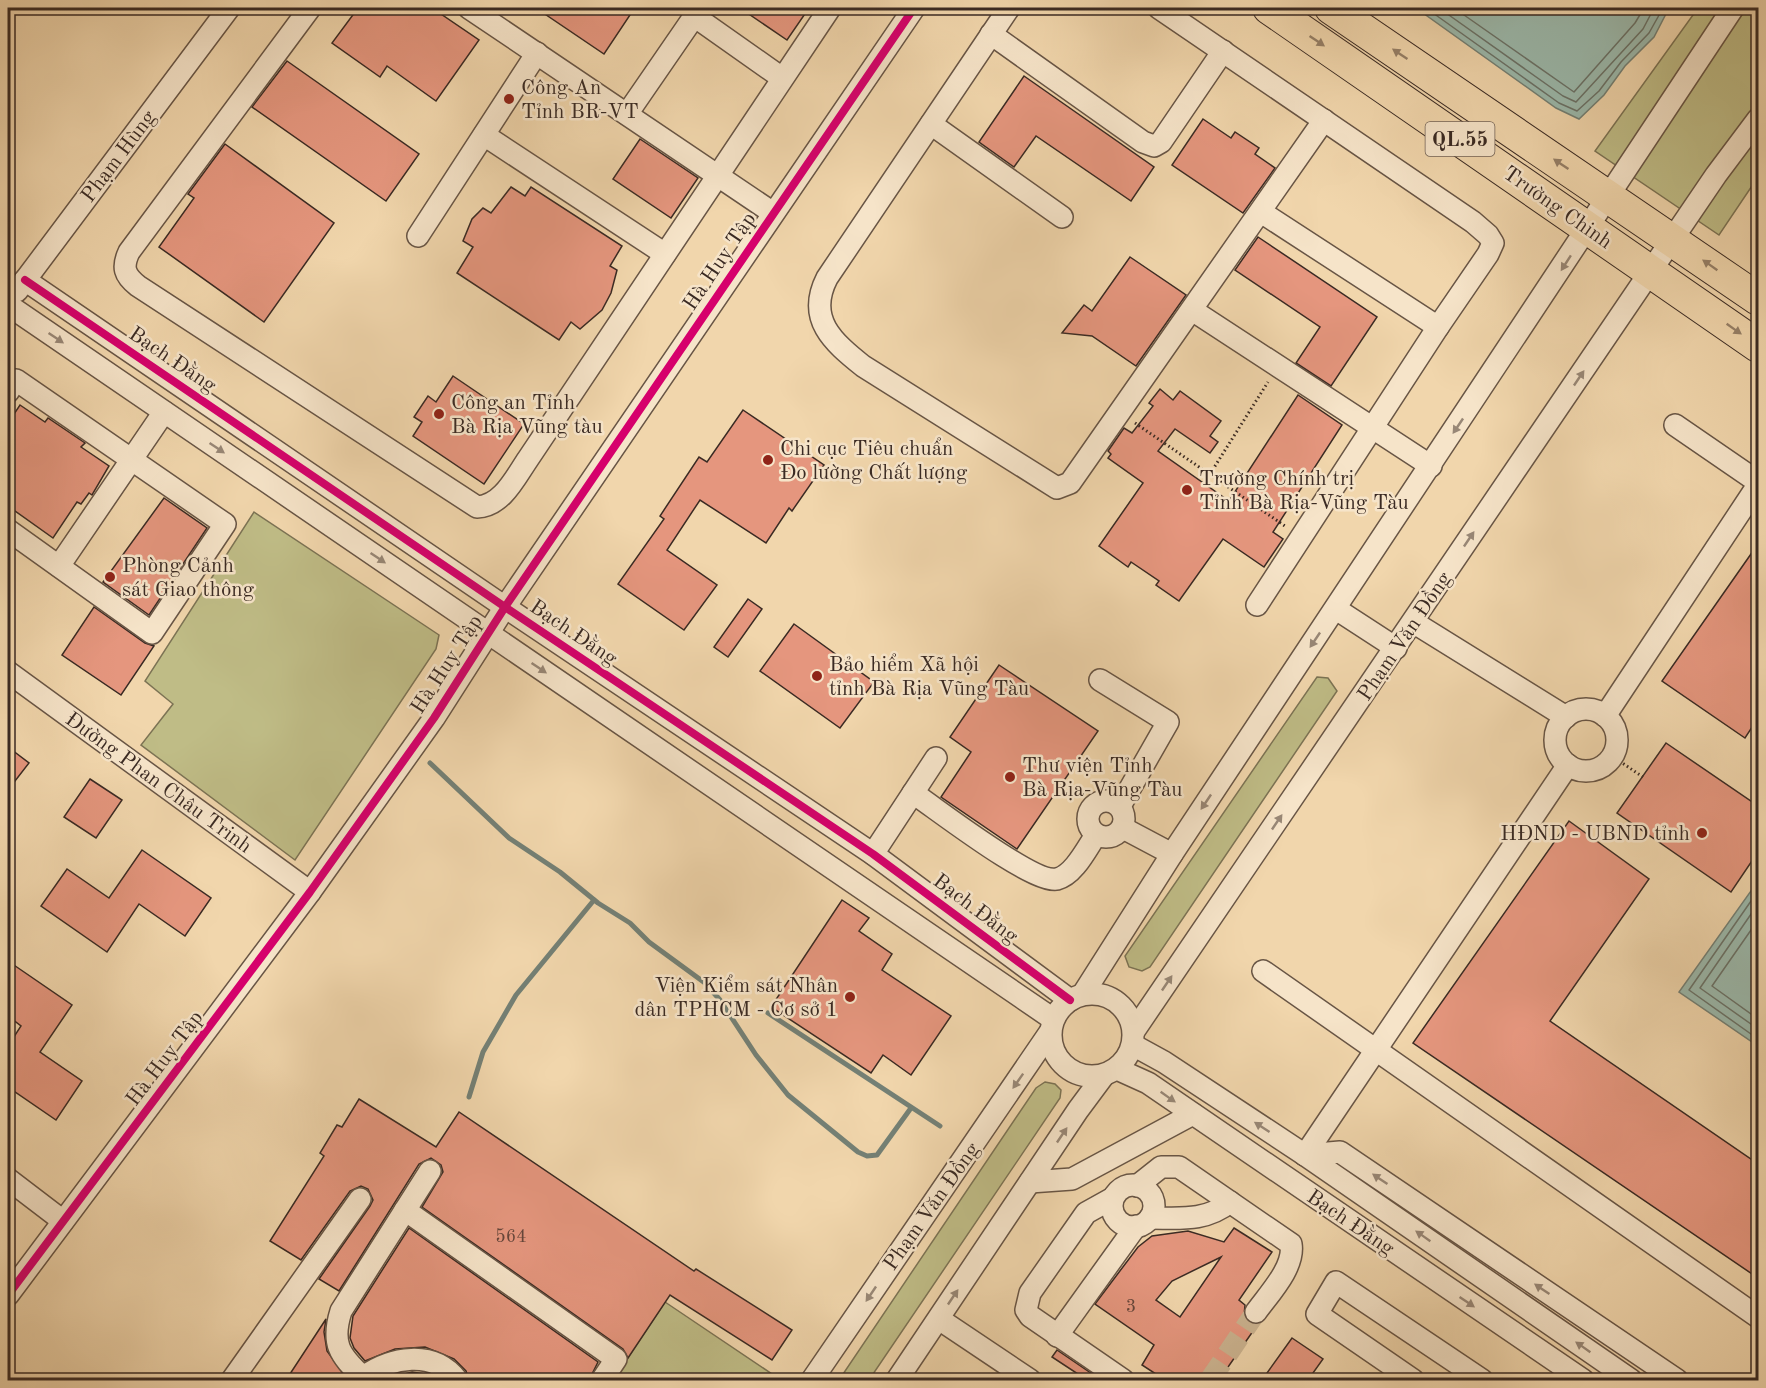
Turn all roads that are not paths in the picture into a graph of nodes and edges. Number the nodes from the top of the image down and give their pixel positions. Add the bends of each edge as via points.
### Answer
1 (229, 8) edge
2 (310, 8) edge
3 (470, 8) edge
4 (830, 8) edge
5 (914, 8) edge
6 (1009, 8) edge
7 (1159, 8) edge
8 (1269, 8) edge
9 (1331, 8) edge
10 (1733, 8) edge
11 (697, 12) edge
12 (991, 34) junction
13 (1223, 51) junction
14 (537, 53) junction
15 (782, 78) junction
16 (627, 114) junction
17 (1758, 119) edge
18 (1324, 120) junction
19 (931, 124) junction
20 (484, 135) junction
21 (717, 175) junction
22 (1610, 197) junction
23 (1261, 212) junction
24 (773, 213) junction
25 (1062, 217) dead end
26 (1589, 228) junction
27 (418, 236) dead end
28 (1673, 240) junction
29 (665, 254) junction
30 (1651, 272) junction
31 (25, 280) junction
32 (1758, 298) edge
33 (8, 304) edge
34 (1192, 310) junction
35 (1438, 327) junction
36 (1758, 346) edge
37 (8, 392) edge
38 (164, 412) junction
39 (1675, 425) dead end
40 (1373, 428) junction
41 (133, 458) junction
42 (1431, 466) junction
43 (1758, 483) edge
44 (8, 530) edge
45 (59, 566) junction
46 (1257, 605) dead end
47 (505, 608) junction
48 (1336, 609) junction
49 (1413, 622) junction
50 (488, 633) junction
51 (1396, 648) junction
52 (8, 672) edge
53 (1100, 680) dead end
54 (1605, 716) junction
55 (1566, 717) junction
56 (936, 758) dead end
57 (1568, 765) junction
58 (913, 793) junction
59 (1120, 806) junction
60 (1123, 828) junction
61 (1096, 835) junction
62 (873, 854) junction
63 (1172, 854) junction
64 (310, 892) junction
65 (1263, 971) dead end
66 (1076, 997) junction
67 (1052, 1026) junction
68 (1133, 1038) junction
69 (1375, 1050) junction
70 (1111, 1072) junction
71 (1192, 1114) junction
72 (1305, 1155) junction
73 (1110, 1159) junction
74 (430, 1172) dead end
75 (8, 1179) edge
76 (1030, 1182) junction
77 (1124, 1190) junction
78 (360, 1198) dead end
79 (1230, 1202) junction
80 (405, 1210) junction
81 (63, 1221) junction
82 (1143, 1222) junction
83 (8, 1295) edge
84 (1256, 1312) tunnel mouth
85 (1758, 1317) edge
86 (939, 1319) junction
87 (1057, 1336) junction
88 (362, 1379) edge
89 (232, 1380) edge
90 (457, 1380) edge
91 (602, 1380) edge
92 (812, 1380) edge
93 (897, 1380) edge
94 (1030, 1380) edge
95 (1123, 1380) edge
96 (1413, 1380) edge
97 (1482, 1380) edge
98 (1583, 1380) edge
99 (1631, 1380) edge
100 (1677, 1380) edge

1 - 31 street, Phạm Hùng
2 - 29 street via 129,252 124,271 138,286 477,507 496,501 508,488
3 - 14 street
4 - 15 street
5 - 24 street, Hà Huy Tập
6 - 12 street
7 - 13 street
8 -> 26 highway, Trường Chinh / QL.55
22 -> 9 highway, Trường Chinh / QL.55
10 - 22 street
11 - 15 street
11 - 16 street
12 - 13 street via 1154,146 1161,142
12 - 19 street
13 - 18 street
14 - 16 street
14 - 20 street
15 - 21 street
16 - 21 street
17 - 28 street, Phạm Văn Đồng
18 - 23 street
18 - 35 street via 1488,235 1492,243 1488,254
19 - 25 street
19 - 34 street via 825,283 820,313 827,332 833,342 863,366 1058,488 1070,483
20 - 27 street
20 - 29 street
21 - 24 street
21 - 29 street
22 - 26 street
22 - 28 highway, Trường Chinh / QL.55
23 - 34 street
23 - 35 street
24 - 47 street, Hà Huy Tập
26 - 30 highway, Trường Chinh / QL.55
26 -> 42 street
28 - 30 street, Phạm Văn Đồng
32 -> 28 highway, Trường Chinh / QL.55
30 -> 36 highway, Trường Chinh / QL.55
49 -> 30 street, Phạm Văn Đồng
31 - 33 street, Phạm Hùng
31 - 47 street, Bạch Đằng
33 -> 38 street
34 - 40 street
35 - 40 street
37 - 41 street via 16,380
38 - 41 street
38 -> 50 street
39 - 43 street
40 - 42 street
40 - 46 street
41 - 45 street
41 - 45 street via 225,524 152,633
42 - 48 street
43 - 54 street
44 - 45 street
47 - 50 street, Hà Huy Tập
47 - 62 street, Bạch Đằng
48 - 51 street
48 -> 63 street
49 - 51 street, Phạm Văn Đồng
49 - 55 street
50 - 64 street, Hà Huy Tập via 434,718
50 -> 67 street
68 -> 51 street, Phạm Văn Đồng
52 - 64 street, Đường Phan Châu Trinh
53 - 59 street via 1168,722
54 - 55 street via 1588,709
54 - 57 street via 1616,731 1612,756 1595,770
55 - 57 street via 1555,736 1559,756
56 - 58 street
57 - 69 street
58 - 61 street via 1010,860 1044,878 1065,875
58 - 62 street
59 - 60 street
59 - 61 street via 1103,801 1091,808 1088,822
60 - 61 street via 1109,837
60 - 63 street
62 - 66 street, Bạch Đằng
63 - 66 street
64 - 81 street, Hà Huy Tập
65 - 69 street
66 - 67 street via 1060,1008
66 - 68 street via 1097,994 1122,1006 1130,1018
67 - 70 street via 1051,1046 1066,1068 1084,1076
67 -> 92 street, Phạm Văn Đồng
68 - 70 street via 1127,1058
72 -> 68 street, Bạch Đằng
69 - 72 street
69 - 85 street
70 -> 71 street, Bạch Đằng via 1148,1083
76 -> 70 street
71 - 73 street
71 -> 98 street, Bạch Đằng
99 -> 72 street, Bạch Đằng
100 -> 72 street, Bạch Đằng via 1340,1152
73 - 76 street via 1071,1179
73 - 77 street
74 - 80 street
75 - 81 street
86 -> 76 street
77 - 79 street via 1161,1167 1179,1167
77 - 82 street via 1149,1193 1154,1207
77 - 82 street via 1112,1205 1116,1218 1128,1226
77 - 87 street via 1086,1213 1030,1293 1026,1310
78 - 89 street
79 - 82 street via 1207,1217
79 - 84 street via 1291,1244 1293,1252
80 - 88 street via 338,1321 339,1350
80 - 91 street via 616,1359
81 - 83 street, Hà Huy Tập
82 - 87 street
86 - 93 street
86 - 94 street
87 - 95 street
88 - 90 street via 379,1365 413,1359 433,1363
96 - 97 street via 1317,1314 1336,1282

